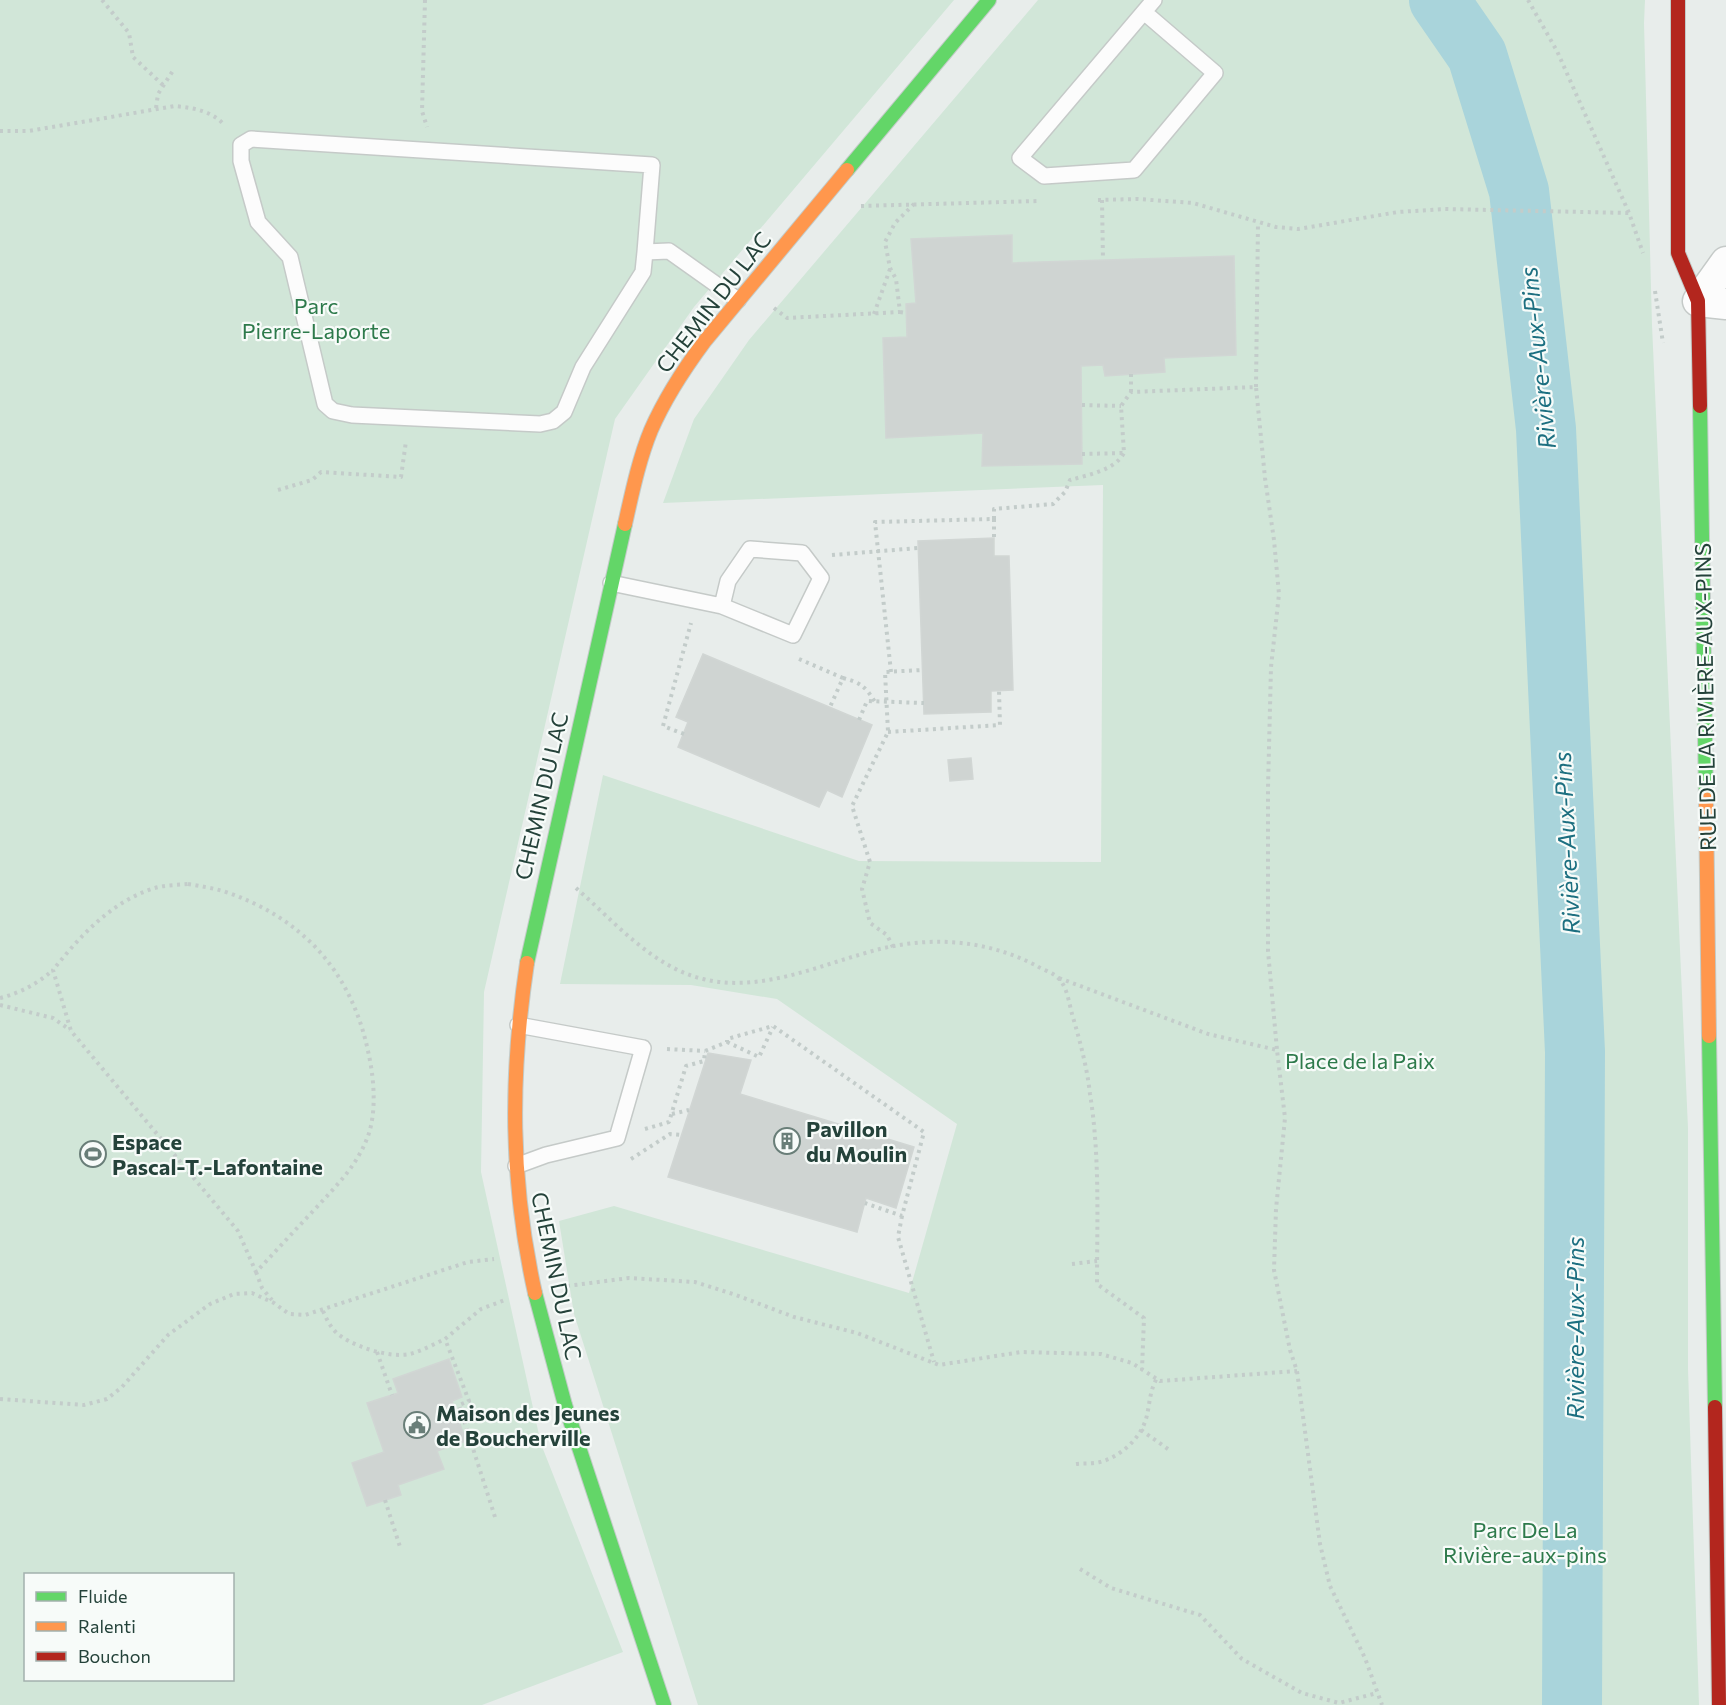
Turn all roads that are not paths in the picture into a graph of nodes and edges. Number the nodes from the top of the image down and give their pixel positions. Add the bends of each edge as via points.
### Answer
1 (989, 0) edge
2 (1154, 0) edge
3 (1678, 0) edge
4 (1144, 12) junction
5 (645, 252) junction
6 (1726, 262) edge
7 (738, 300) junction
8 (1712, 302) edge
9 (611, 583) junction
10 (722, 606) junction
11 (519, 1025) junction
12 (1719, 1130) edge
13 (516, 1166) junction
14 (664, 1705) edge
15 (1719, 1705) edge

1 - 7 street, CHEMIN DU LAC
2 - 4 lane
3 - 8 street, RUE DE LA RIVIÈRE-AUX-PINS via 1678,254
4 - 4 lane via 1020,158 1044,176 1134,170 1215,73
5 - 5 lane via 652,165 252,139 241,145 241,161 258,222 290,257 325,404 333,411 352,416 540,424 553,421 564,412 583,367 642,272
5 - 7 lane via 669,251
6 - 8 street
7 - 9 street, CHEMIN DU LAC via 683,370 651,430
8 - 12 street, RUE DE LA RIVIÈRE-AUX-PINS
9 - 10 lane
9 - 11 street, CHEMIN DU LAC via 529,948
10 - 10 lane via 793,635 821,578 802,554 750,549 728,581
11 - 13 street, CHEMIN DU LAC
11 - 13 lane via 643,1048 616,1138
12 - 15 street, RUE DE LA RIVIÈRE-AUX-PINS
13 - 14 street, CHEMIN DU LAC via 540,1318

